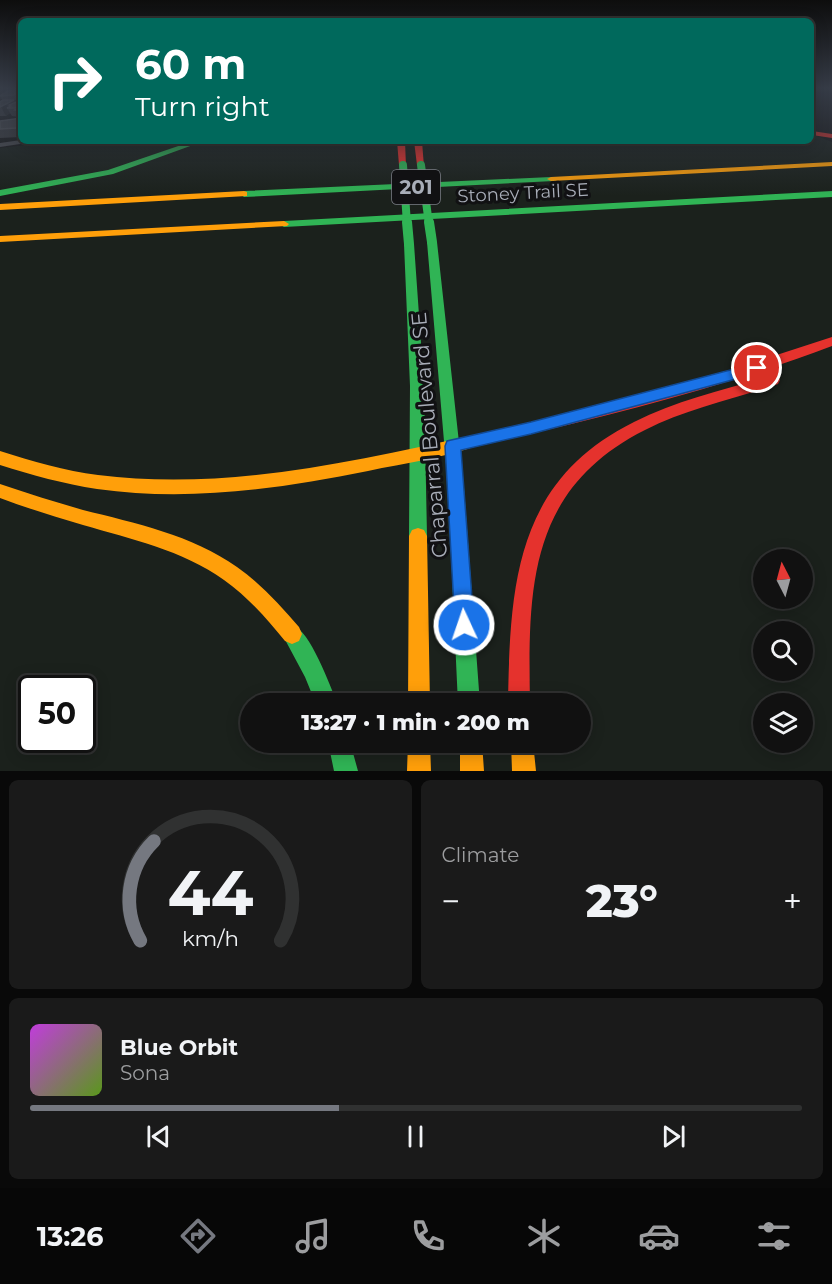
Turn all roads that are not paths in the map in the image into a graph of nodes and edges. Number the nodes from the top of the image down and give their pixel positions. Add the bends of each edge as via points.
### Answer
1 (814, 133) edge
2 (832, 136) edge
3 (18, 143) edge
4 (191, 144) edge
5 (200, 144) edge
6 (401, 144) edge
7 (418, 144) edge
8 (0, 145) edge
9 (832, 164) edge
10 (110, 172) junction
11 (0, 193) edge
12 (832, 194) edge
13 (0, 207) edge
14 (0, 239) edge
15 (832, 341) edge
16 (832, 354) edge
17 (815, 362) dead end
18 (790, 373) dead end
19 (453, 446) junction
20 (418, 453) junction
21 (0, 459) edge
22 (0, 491) edge
23 (323, 693) edge
24 (419, 693) edge
25 (468, 693) edge
26 (519, 693) edge
27 (342, 753) edge
28 (419, 753) edge
29 (471, 753) edge
30 (523, 753) edge
31 (346, 771) edge
32 (419, 771) edge
33 (472, 771) edge
34 (524, 771) edge

1 - 2 main road
3 - 8 street
4 - 10 main road
5 - 10 main road
6 - 20 main road, Chaparral Boulevard SE, bridge
7 - 19 main road, Chaparral Boulevard SE, bridge
9 - 13 main road, Stoney Trail SE / 201
10 - 11 main road
12 - 14 main road, Stoney Trail SE / 201
15 - 19 main road via 731,376
16 - 17 main road
18 - 26 main road via 623,433 596,449 564,480 538,524 526,571 519,633
19 - 20 main road
19 - 25 main road, Chaparral Boulevard SE
20 - 21 main road via 299,476 173,488 76,480
20 - 24 main road, Chaparral Boulevard SE
22 - 23 main road via 165,540 226,567 255,590 289,626
27 - 31 main road
28 - 32 main road
29 - 33 main road
30 - 34 main road

